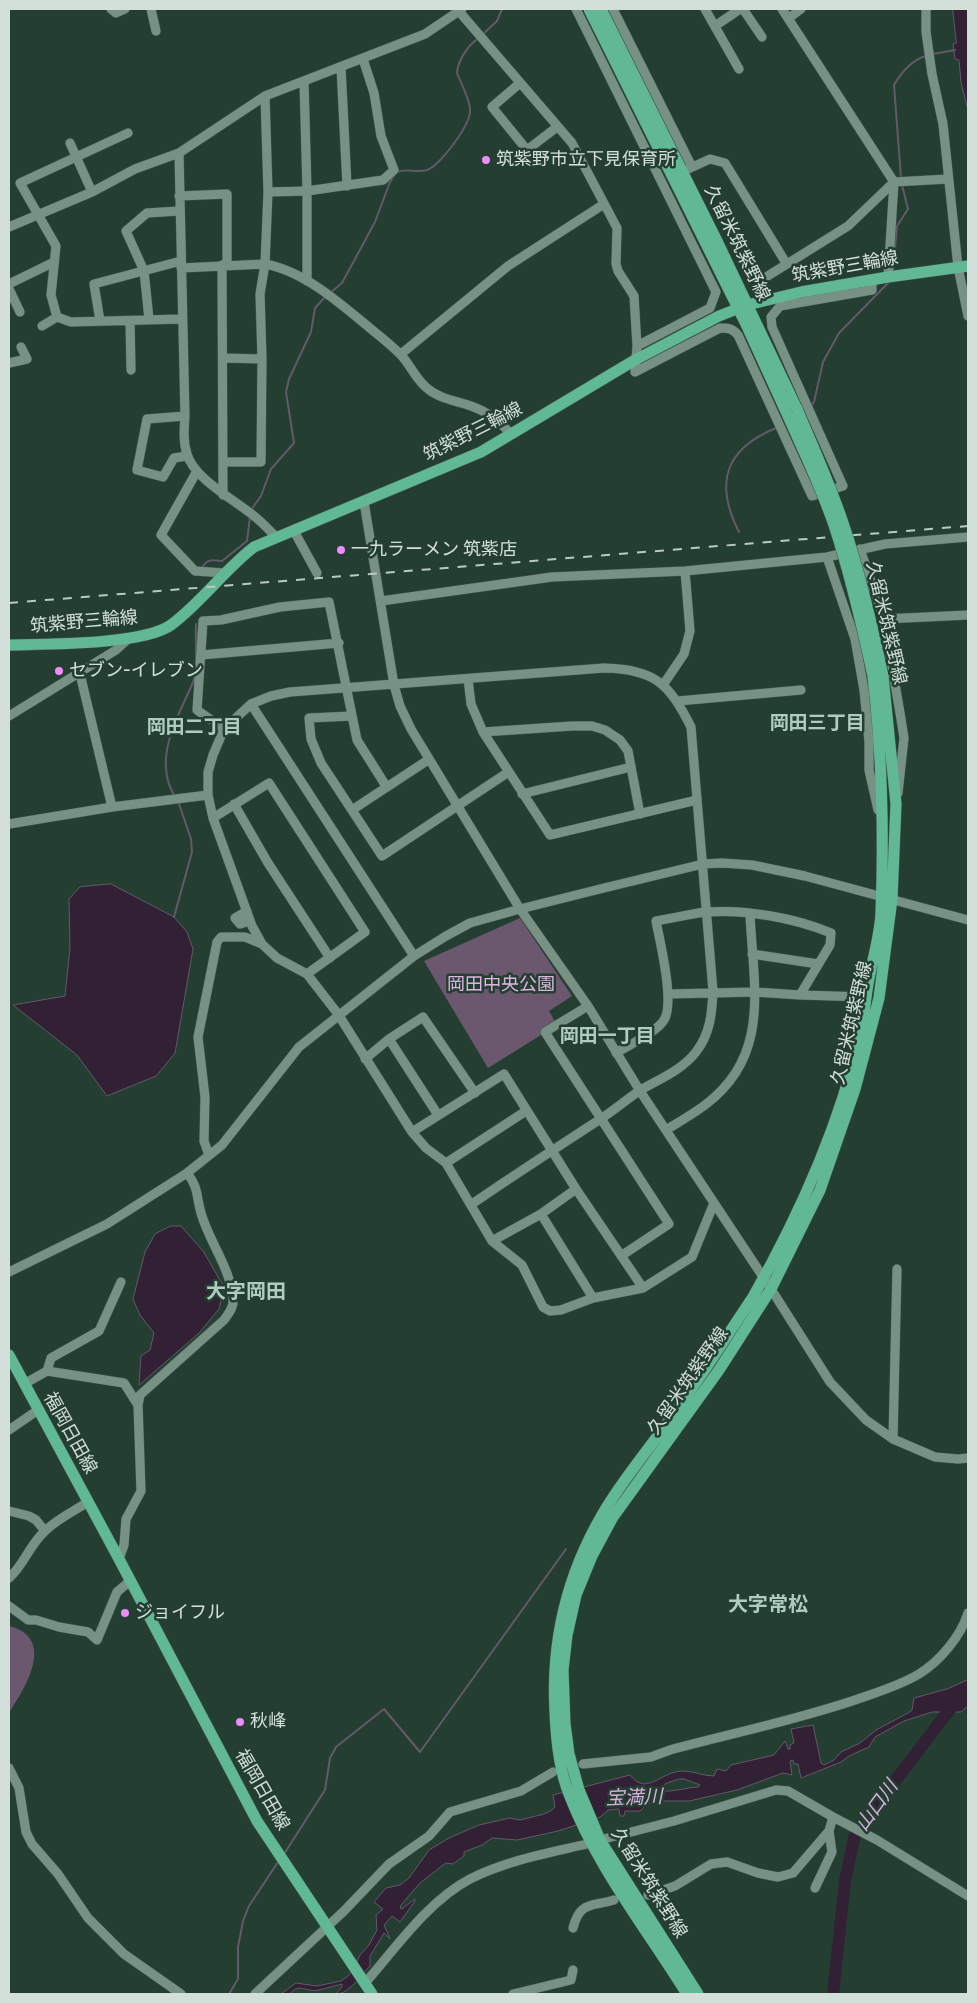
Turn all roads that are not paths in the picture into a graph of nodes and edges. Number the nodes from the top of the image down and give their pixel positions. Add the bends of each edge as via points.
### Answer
1 (111, 9) edge
2 (125, 9) edge
3 (151, 9) edge
4 (459, 9) edge
5 (576, 9) edge
6 (590, 9) edge
7 (601, 9) edge
8 (613, 9) edge
9 (705, 9) edge
10 (741, 9) edge
11 (782, 9) edge
12 (801, 9) edge
13 (926, 9) edge
14 (789, 18) junction
15 (715, 26) junction
16 (156, 31) dead end
17 (762, 37) dead end
18 (363, 59) junction
19 (341, 68) junction
20 (739, 69) dead end
21 (304, 81) junction
22 (520, 83) junction
23 (265, 96) junction
24 (557, 128) junction
25 (128, 133) dead end
26 (70, 143) dead end
27 (179, 153) junction
28 (76, 157) junction
29 (683, 172) junction
30 (948, 179) junction
31 (894, 182) junction
32 (347, 186) junction
33 (308, 191) junction
34 (92, 192) junction
35 (268, 192) junction
36 (179, 196) junction
37 (604, 204) junction
38 (179, 211) junction
39 (38, 214) junction
40 (9, 227) edge
41 (54, 262) junction
42 (786, 263) junction
43 (181, 264) junction
44 (265, 264) junction
45 (225, 265) junction
46 (963, 266) edge
47 (144, 271) junction
48 (888, 277) junction
49 (872, 280) junction
50 (307, 281) junction
51 (758, 282) dead end
52 (9, 284) edge
53 (9, 289) edge
54 (742, 307) junction
55 (20, 312) dead end
56 (968, 316) edge
57 (57, 317) junction
58 (149, 319) junction
59 (182, 319) junction
60 (130, 320) junction
61 (100, 321) junction
62 (42, 326) dead end
63 (637, 346) junction
64 (21, 347) dead end
65 (401, 354) junction
66 (223, 358) junction
67 (262, 359) junction
68 (635, 360) junction
69 (9, 363) edge
70 (131, 370) dead end
71 (185, 416) junction
72 (510, 434) junction
73 (187, 456) junction
74 (224, 462) junction
75 (197, 471) junction
76 (223, 494) junction
77 (364, 502) junction
78 (294, 531) junction
79 (276, 537) junction
80 (968, 537) edge
81 (860, 549) junction
82 (827, 557) junction
83 (685, 571) junction
84 (224, 573) junction
85 (317, 573) dead end
86 (381, 601) junction
87 (191, 609) junction
88 (968, 615) edge
89 (884, 619) junction
90 (203, 621) junction
91 (129, 637) junction
92 (339, 643) junction
93 (9, 646) edge
94 (201, 655) junction
95 (80, 674) junction
96 (878, 676) junction
97 (468, 678) junction
98 (394, 685) junction
99 (663, 685) junction
100 (345, 689) junction
101 (801, 690) dead end
102 (678, 702) junction
103 (251, 704) junction
104 (9, 716) edge
105 (352, 716) junction
106 (224, 730) junction
107 (483, 732) junction
108 (428, 760) junction
109 (631, 766) junction
110 (507, 772) junction
111 (386, 786) junction
112 (522, 794) junction
113 (208, 795) junction
114 (697, 800) junction
115 (234, 804) junction
116 (896, 804) junction
117 (112, 807) junction
118 (458, 807) junction
119 (352, 810) junction
120 (640, 814) junction
121 (213, 818) junction
122 (9, 824) edge
123 (882, 828) junction
124 (704, 864) junction
125 (880, 896) junction
126 (892, 899) junction
127 (520, 908) junction
128 (707, 912) junction
129 (750, 914) junction
130 (968, 920) edge
131 (262, 944) junction
132 (752, 954) junction
133 (414, 956) junction
134 (330, 958) junction
135 (818, 964) junction
136 (307, 974) junction
137 (713, 992) junction
138 (755, 992) junction
139 (669, 994) junction
140 (800, 995) junction
141 (866, 997) junction
142 (588, 1006) junction
143 (338, 1014) junction
144 (389, 1039) junction
145 (616, 1053) junction
146 (365, 1059) junction
147 (640, 1091) junction
148 (475, 1092) junction
149 (526, 1111) junction
150 (438, 1115) junction
151 (600, 1119) junction
152 (666, 1130) junction
153 (412, 1132) junction
154 (552, 1150) junction
155 (209, 1156) junction
156 (446, 1163) junction
157 (187, 1173) junction
158 (576, 1189) junction
159 (714, 1203) junction
160 (472, 1204) junction
161 (541, 1214) junction
162 (492, 1241) junction
163 (621, 1256) junction
164 (896, 1269) dead end
165 (9, 1272) edge
166 (764, 1278) junction
167 (121, 1282) dead end
168 (643, 1288) junction
169 (771, 1289) junction
170 (593, 1298) junction
171 (9, 1356) edge
172 (48, 1372) junction
173 (24, 1384) junction
174 (138, 1405) junction
175 (38, 1410) junction
176 (9, 1430) edge
177 (893, 1439) junction
178 (968, 1458) edge
179 (88, 1502) junction
180 (9, 1511) edge
181 (45, 1530) junction
182 (119, 1559) junction
183 (9, 1578) edge
184 (130, 1581) junction
185 (9, 1606) edge
186 (968, 1613) edge
187 (583, 1764) dead end
188 (9, 1768) edge
189 (553, 1772) dead end
190 (574, 1792) junction
191 (835, 1818) junction
192 (829, 1831) junction
193 (594, 1839) junction
194 (815, 1888) dead end
195 (648, 1895) dead end
196 (968, 1896) edge
197 (614, 1900) dead end
198 (574, 1928) dead end
199 (329, 1929) junction
200 (573, 1970) dead end
201 (363, 1981) junction
202 (181, 1994) edge
203 (255, 1994) edge
204 (372, 1994) edge
205 (513, 1994) edge
206 (687, 1994) edge
207 (698, 1994) edge

1 - 2 street via 116,13
3 - 16 street
4 - 18 street via 425,34
4 - 22 street
5 - 63 street via 716,292 710,308
6 - 29 main road, 久留米筑紫野線
7 - 29 main road, 久留米筑紫野線
8 - 29 street
9 - 15 street
10 - 15 street
10 - 17 street
11 - 14 street
12 - 14 street
13 - 30 street via 926,32 943,124
14 - 31 street
15 - 20 street
18 - 19 street
18 - 32 street via 374,94 381,136 394,170 383,180
19 - 21 street
19 - 32 street
21 - 23 street
21 - 33 street
22 - 24 street
22 - 24 street via 492,108 527,150
23 - 27 street
23 - 35 street
24 - 37 street via 572,143
25 - 28 street
26 - 28 street
27 - 34 street via 135,169
27 - 36 street
28 - 34 street
28 - 39 street via 20,183
29 - 42 street via 710,159 725,163
29 - 54 main road, 久留米筑紫野線
30 - 31 street
30 - 46 street
31 - 42 street via 848,226
31 - 48 street
32 - 33 street
33 - 35 street
33 - 50 street
34 - 39 street
35 - 44 street
36 - 38 street
36 - 45 street via 227,194
37 - 63 street via 617,228 618,271 634,296
37 - 65 street via 508,266
38 - 43 street
38 - 47 street via 147,212 126,231
39 - 40 street
39 - 41 street via 56,246
41 - 52 street
41 - 57 street via 51,295
42 - 51 street
43 - 45 street
43 - 47 street
43 - 59 street
44 - 45 street
44 - 50 street
44 - 67 street via 260,294
45 - 66 street
46 - 48 main road, 筑紫野三輪線
46 - 56 street
47 - 58 street
47 - 61 street via 94,284
48 - 49 main road, 筑紫野三輪線
49 - 54 main road, 筑紫野三輪線 via 801,292
49 - 68 street via 872,290 780,306 771,317 772,327 842,486 812,496 734,330 720,328 635,372
50 - 65 street via 338,300
53 - 55 street
54 - 68 main road, 筑紫野三輪線
54 - 96 main road, 久留米筑紫野線, bridge via 792,413 834,525
57 - 61 street via 71,322
57 - 62 street
58 - 59 street
58 - 60 street
59 - 71 street
60 - 61 street
60 - 70 street
63 - 68 street
64 - 69 street via 27,359
65 - 72 street via 414,375 429,390 498,420
66 - 67 street
66 - 74 street
67 - 74 street via 262,462
68 - 72 main road, 筑紫野三輪線
71 - 73 street
71 - 73 street via 147,419 137,470 163,477 174,458
72 - 77 main road, 筑紫野三輪線 via 481,452
73 - 75 street
74 - 76 street
75 - 76 street
75 - 84 street via 161,535 195,571
76 - 79 street via 253,515
77 - 78 main road, 筑紫野三輪線
77 - 86 street
78 - 79 main road, 筑紫野三輪線
78 - 85 street
79 - 84 main road, 筑紫野三輪線 via 254,547
80 - 81 street
81 - 82 street
81 - 89 street
82 - 83 street
82 - 123 street via 855,639 864,690 870,770
83 - 86 street via 552,577
83 - 99 street via 690,631 684,654
84 - 87 main road, 筑紫野三輪線
86 - 98 street
87 - 90 street
87 - 91 main road, 筑紫野三輪線 via 168,627
88 - 89 street
89 - 116 street via 904,738
90 - 92 street via 330,602
90 - 94 street
91 - 93 main road, 筑紫野三輪線
91 - 95 street via 116,650
92 - 94 street
92 - 100 street
94 - 106 street via 197,710
95 - 104 street
95 - 117 street
96 - 116 main road, 久留米筑紫野線
96 - 123 main road, 久留米筑紫野線
97 - 98 street
97 - 99 street via 604,668 647,674
97 - 107 street via 472,704
98 - 100 street
98 - 108 street via 400,706
99 - 102 street
100 - 103 street via 290,692
100 - 105 street
101 - 102 street
102 - 114 street via 691,727
103 - 106 street
103 - 133 street
105 - 111 street via 357,740
105 - 119 street via 309,718 311,739 321,763
106 - 113 street via 208,772
107 - 109 street via 592,726 620,740 628,751
107 - 110 street
108 - 111 street
108 - 118 street
109 - 112 street
109 - 120 street
110 - 112 street
110 - 118 street
111 - 119 street
112 - 120 street via 550,835
113 - 117 street
113 - 121 street
114 - 120 street
114 - 124 street
115 - 121 street
115 - 134 street
115 - 134 street via 268,783 365,932
116 - 126 main road, 久留米筑紫野線
117 - 122 street
118 - 119 street via 382,856
118 - 127 street
121 - 131 street via 250,921
123 - 125 main road, 久留米筑紫野線
124 - 125 street via 752,865
124 - 127 street
124 - 128 street
125 - 126 street
125 - 141 main road, 久留米筑紫野線 via 881,915
126 - 130 street
126 - 169 main road, 久留米筑紫野線 via 879,998 855,1089 820,1190
127 - 133 street via 470,923
127 - 142 street
128 - 129 street
128 - 137 street
128 - 139 street via 656,921
129 - 132 street
129 - 135 street via 831,933 830,945
131 - 136 street via 277,958
131 - 155 street via 245,937 221,937 217,942 198,1037 205,1097 204,1141
132 - 135 street
132 - 138 street
133 - 143 street
134 - 136 street
135 - 140 street
136 - 143 street
137 - 138 street
137 - 139 street
137 - 147 street via 712,1021 696,1052 680,1068
138 - 140 street
138 - 152 street via 751,1036 737,1071 706,1104
139 - 145 street via 664,1021
140 - 141 street
141 - 166 main road, 久留米筑紫野線 via 860,1035 829,1137
142 - 145 street
142 - 151 street via 545,1032
143 - 146 street
143 - 155 street via 284,1063 235,1130
144 - 146 street
144 - 148 street via 424,1017
144 - 150 street
145 - 147 street
146 - 153 street
147 - 151 street
147 - 152 street
148 - 149 street via 504,1074
148 - 150 street
149 - 154 street
149 - 156 street
150 - 153 street
151 - 154 street
151 - 163 street via 669,1224
152 - 159 street
153 - 156 street
154 - 158 street
154 - 160 street
155 - 157 street
156 - 160 street
157 - 165 street via 107,1224
157 - 174 street via 195,1183 200,1213 226,1270 234,1300 224,1320 140,1395
158 - 161 street
158 - 163 street
159 - 166 street
159 - 168 street via 692,1257
160 - 162 street
161 - 162 street
161 - 170 street
162 - 170 street via 522,1265 543,1307 561,1310
163 - 168 street
164 - 177 street
166 - 169 street
166 - 190 main road, 久留米筑紫野線 via 679,1407 602,1514 571,1583 558,1633 554,1669 555,1724
167 - 172 street via 99,1331 51,1358
168 - 170 street
169 - 177 street via 830,1382 866,1420
169 - 190 main road, 久留米筑紫野線 via 719,1370 613,1517 576,1595 563,1670 565,1724
171 - 173 main road, 福岡日田線
172 - 173 street
172 - 174 street via 124,1383
173 - 175 main road, 福岡日田線
174 - 182 street via 141,1491 126,1519 124,1545
175 - 176 street
175 - 179 main road, 福岡日田線
177 - 178 street via 936,1457
179 - 181 street
179 - 182 main road, 福岡日田線
180 - 181 street via 29,1516
181 - 183 street
182 - 184 main road, 福岡日田線
184 - 185 street via 117,1592 97,1640 88,1632 28,1620
184 - 199 main road, 福岡日田線 via 257,1821
186 - 187 street via 965,1624 942,1655 919,1674 884,1690 832,1708 651,1757
188 - 202 street via 19,1788 26,1832 32,1844 58,1874 88,1918 124,1954
189 - 199 street via 521,1791 450,1812 428,1836 389,1864
190 - 193 main road, 久留米筑紫野線
191 - 192 street
191 - 193 street via 788,1791 776,1790 674,1821
191 - 196 street
192 - 194 street via 832,1852
192 - 195 street via 793,1873 778,1877 727,1862 711,1864 675,1886
193 - 201 street via 506,1864 470,1880 427,1913
193 - 206 main road, 久留米筑紫野線 via 609,1875
193 - 207 main road, 久留米筑紫野線
197 - 198 street via 582,1908 576,1916
199 - 201 main road, 福岡日田線
199 - 203 street
200 - 205 street via 571,1980
201 - 204 main road, 福岡日田線

